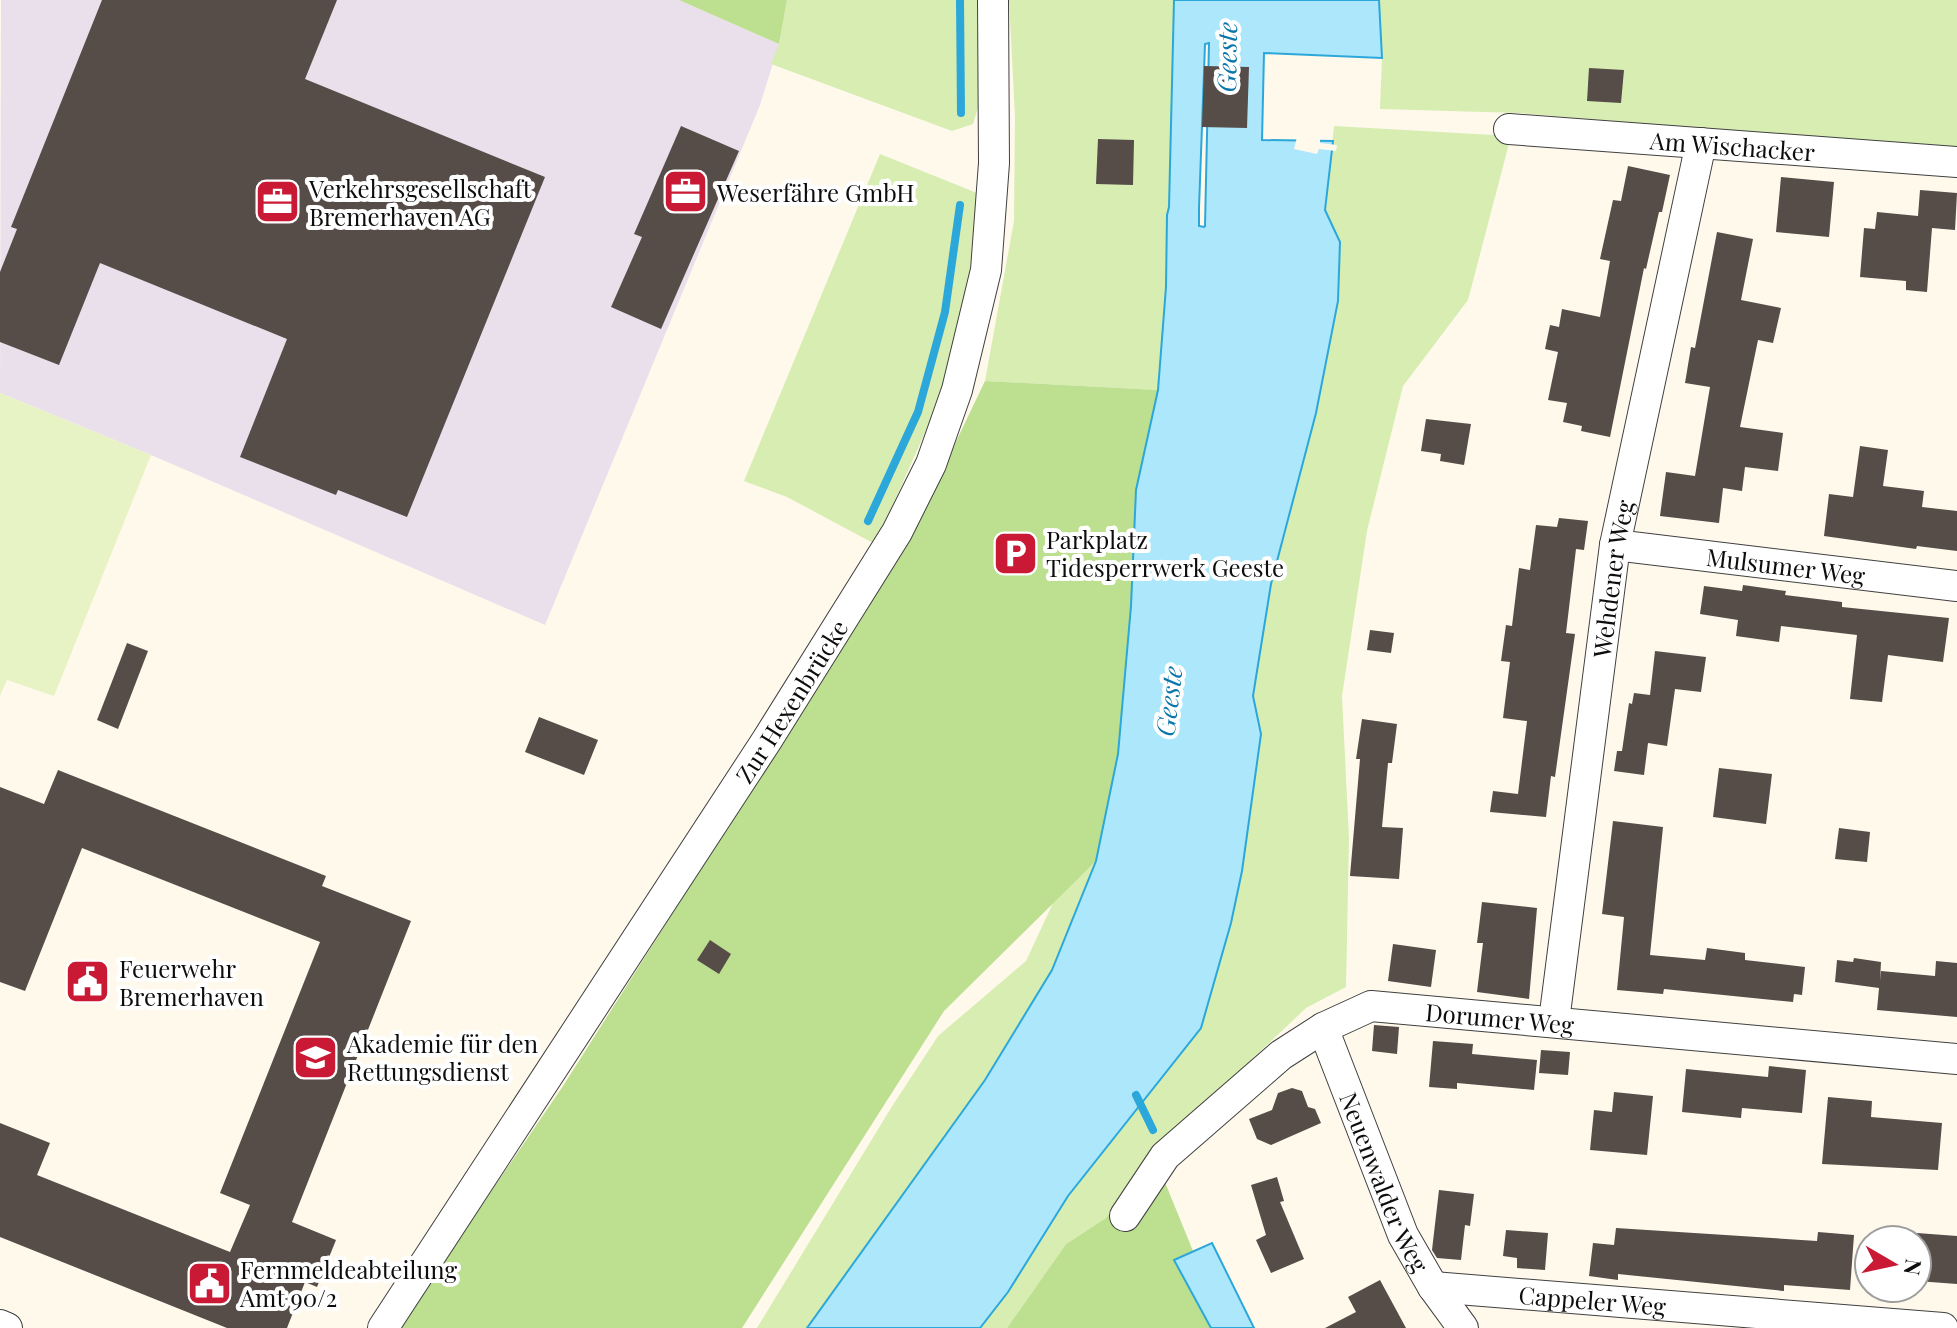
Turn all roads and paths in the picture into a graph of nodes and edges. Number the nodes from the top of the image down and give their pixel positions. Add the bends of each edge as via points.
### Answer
1 (993, 0) edge
2 (1509, 129) dead end
3 (1701, 143) junction
4 (1957, 162) edge
5 (1615, 545) junction
6 (1957, 586) edge
7 (1554, 1021) junction
8 (1323, 1028) junction
9 (1957, 1059) edge
10 (1125, 1216) dead end
11 (1433, 1287) junction
12 (0, 1325) edge
13 (7, 1328) edge
14 (383, 1328) edge
15 (1463, 1328) edge
16 (1943, 1328) edge

1 - 14 street, Zur Hexenbrücke via 994,163 986,270 957,390 931,464 897,532 767,740
2 - 3 street, Am Wischacker
3 - 4 street, Am Wischacker
3 - 5 street, Wehdener Weg
5 - 6 street, Mulsumer Weg
5 - 7 street, Wehdener Weg
7 - 8 street, Dorumer Weg via 1371,1006
7 - 9 street, Dorumer Weg
8 - 10 street, Dorumer Weg via 1281,1055 1165,1156
8 - 11 street, Neuenwalder Weg via 1403,1235
11 - 15 street, Neuenwalder Weg
11 - 16 street, Cappeler Weg
12 - 13 street

